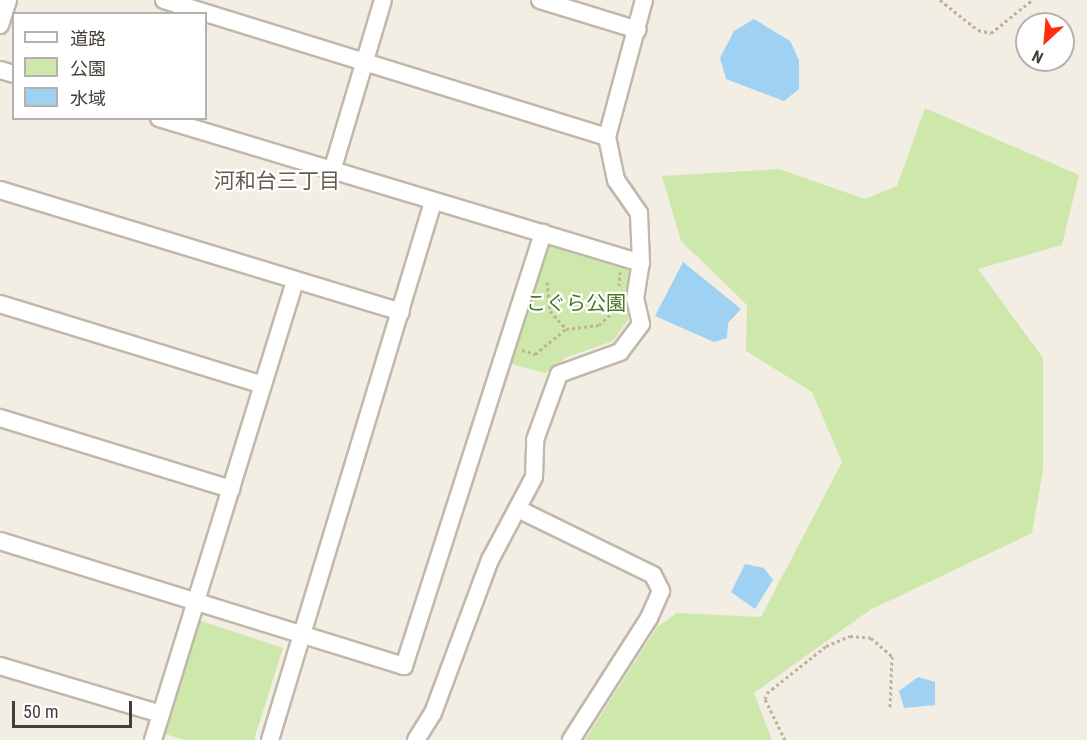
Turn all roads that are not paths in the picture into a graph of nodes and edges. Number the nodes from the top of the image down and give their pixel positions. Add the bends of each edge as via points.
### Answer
1 (8, 0) edge
2 (164, 0) edge
3 (383, 0) edge
4 (540, 0) edge
5 (644, 0) edge
6 (204, 12) edge
7 (207, 13) edge
8 (0, 25) edge
9 (638, 30) junction
10 (365, 61) junction
11 (166, 120) edge
12 (607, 137) junction
13 (332, 171) junction
14 (0, 190) edge
15 (433, 202) junction
16 (543, 233) junction
17 (641, 263) junction
18 (295, 281) junction
19 (0, 304) edge
20 (401, 312) junction
21 (263, 385) junction
22 (0, 418) edge
23 (231, 489) junction
24 (520, 510) junction
25 (0, 541) edge
26 (196, 601) junction
27 (302, 634) junction
28 (0, 666) edge
29 (161, 714) junction
30 (153, 740) edge
31 (270, 740) edge
32 (416, 740) edge
33 (571, 740) edge

1 - 8 street
2 - 6 street
3 - 10 street
4 - 9 street
5 - 9 street
7 - 10 street
9 - 12 street
10 - 12 street
10 - 13 street
11 - 13 street
12 - 17 street via 616,180 639,213
13 - 15 street
14 - 18 street
15 - 16 street
15 - 20 street
16 - 17 street
16 - 27 street via 404,666
17 - 24 street via 635,299 641,324 620,352 559,374 535,440 534,477
18 - 20 street
18 - 21 street
19 - 21 street
20 - 27 street
21 - 23 street
22 - 23 street
23 - 26 street
24 - 32 street via 490,560 433,713
24 - 33 street via 653,575 661,591 649,618
25 - 26 street
26 - 27 street
26 - 29 street
27 - 31 street
28 - 29 street
29 - 30 street

